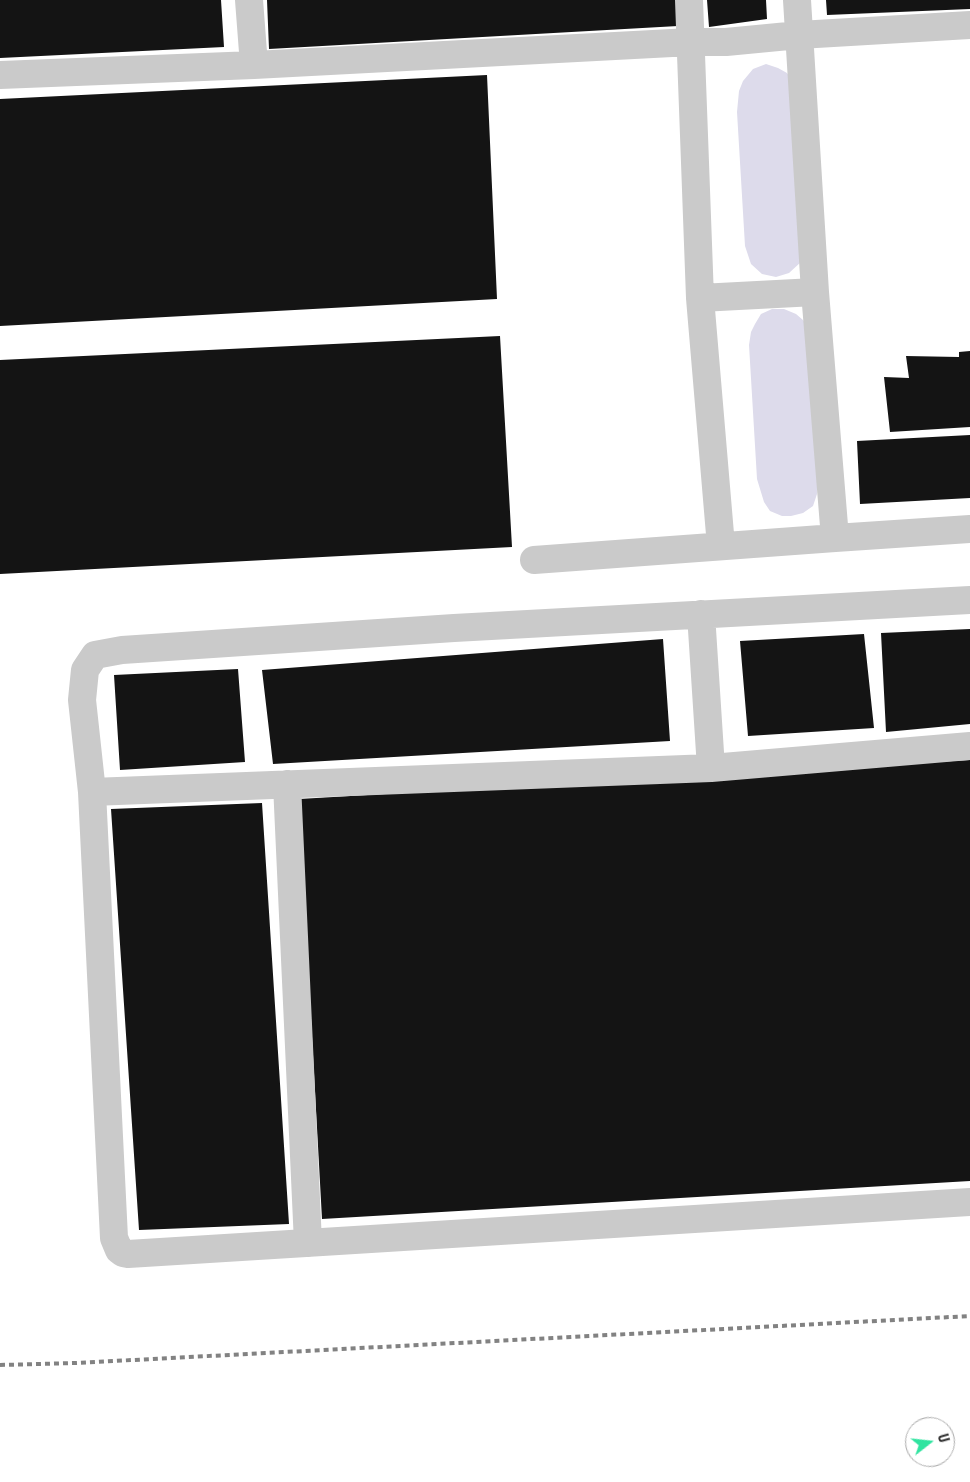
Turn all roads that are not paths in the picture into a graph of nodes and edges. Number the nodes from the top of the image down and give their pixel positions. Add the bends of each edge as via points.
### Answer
1 (250, 0) edge
2 (689, 0) edge
3 (797, 0) edge
4 (970, 25) edge
5 (799, 35) junction
6 (691, 42) junction
7 (254, 65) junction
8 (0, 75) edge
9 (815, 292) junction
10 (700, 298) junction
11 (970, 530) edge
12 (834, 538) junction
13 (720, 546) junction
14 (534, 560) dead end
15 (970, 600) edge
16 (701, 614) junction
17 (970, 746) edge
18 (711, 768) junction
19 (287, 784) junction
20 (92, 792) junction
21 (970, 1202) edge
22 (308, 1243) junction

1 - 7 lane
2 - 6 lane
3 - 5 lane
4 - 5 lane
5 - 6 lane
5 - 9 lane
6 - 7 lane
6 - 10 lane
7 - 8 lane
9 - 10 lane
9 - 12 lane
10 - 13 lane
11 - 12 lane
12 - 13 lane
13 - 14 lane
15 - 16 lane
16 - 18 lane
16 - 20 lane via 122,650 95,655 85,670 82,700
17 - 18 lane
18 - 19 lane
19 - 20 lane
19 - 22 lane
20 - 22 lane via 114,1238 118,1250 128,1254
21 - 22 lane

